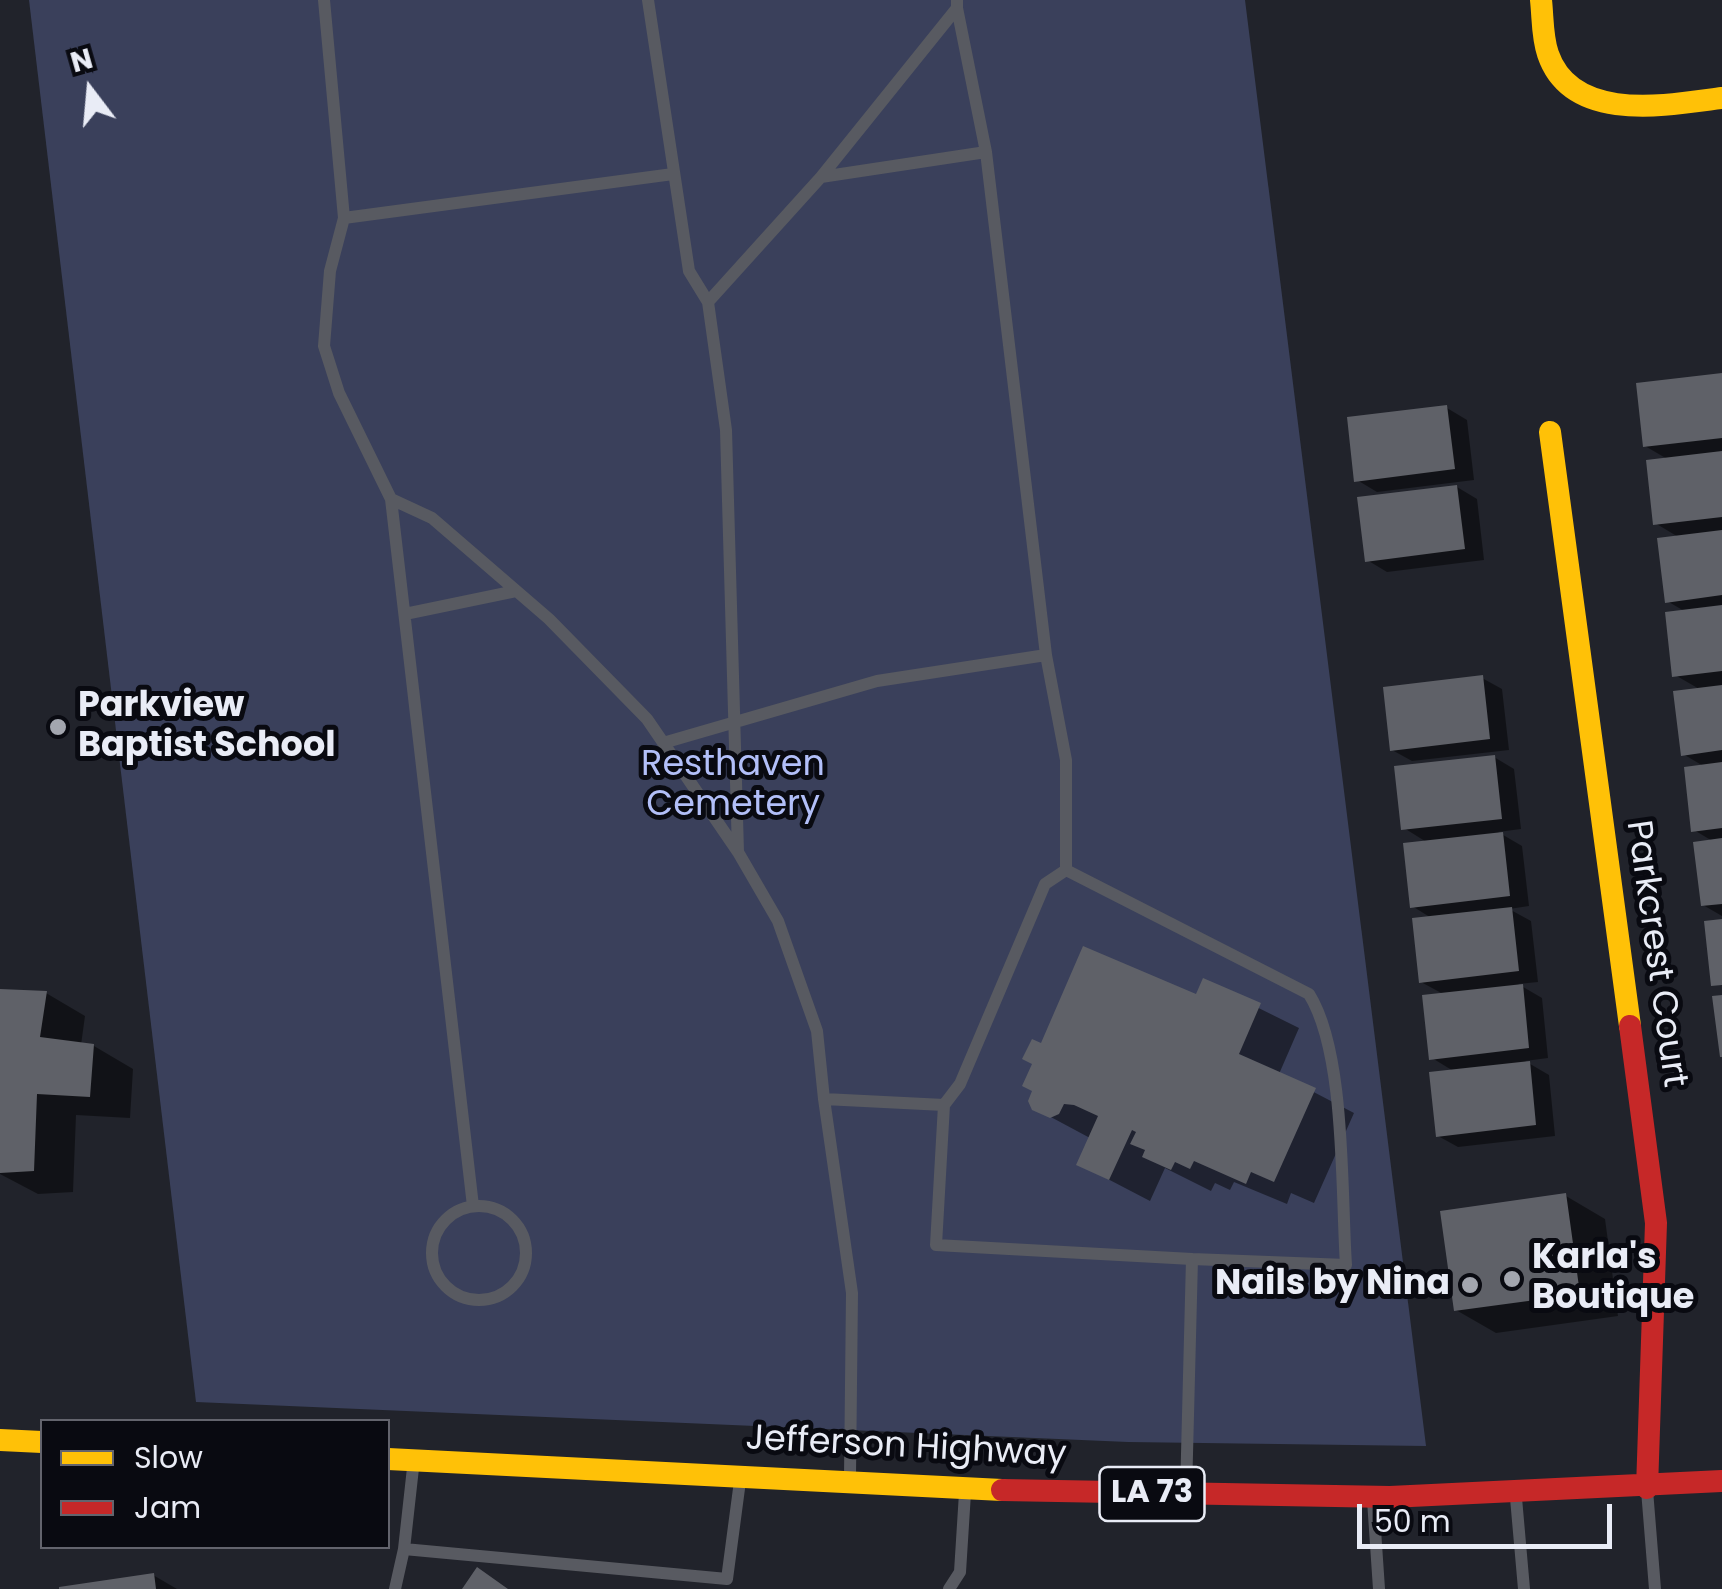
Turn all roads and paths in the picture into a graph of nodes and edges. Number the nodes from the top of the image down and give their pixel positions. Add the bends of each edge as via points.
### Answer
1 (324, 0) edge
2 (648, 0) edge
3 (1541, 0) edge
4 (957, 4) edge
5 (1722, 98) edge
6 (986, 152) junction
7 (673, 174) junction
8 (821, 177) junction
9 (344, 218) junction
10 (708, 302) junction
11 (1550, 432) dead end
12 (391, 498) junction
13 (516, 591) junction
14 (404, 614) junction
15 (1046, 656) junction
16 (738, 722) junction
17 (663, 743) junction
18 (738, 852) junction
19 (1066, 870) junction
20 (824, 1099) junction
21 (944, 1105) junction
22 (473, 1206) junction
23 (1192, 1259) junction
24 (0, 1440) edge
25 (40, 1442) edge
26 (390, 1459) edge
27 (414, 1460) junction
28 (740, 1476) junction
29 (850, 1480) junction
30 (1722, 1481) edge
31 (966, 1486) junction
32 (1647, 1488) junction
33 (1186, 1495) junction
34 (1516, 1496) junction
35 (1373, 1497) junction
36 (404, 1549) junction
37 (395, 1589) edge
38 (949, 1589) edge
39 (1379, 1589) edge
40 (1524, 1589) edge
41 (1655, 1589) edge

1 - 9 lane
2 - 7 lane
3 - 5 main road via 1549,59 1579,95 1636,108
4 - 6 lane
4 - 8 lane
6 - 8 lane
6 - 15 lane
7 - 9 lane
7 - 10 lane via 688,271
8 - 10 lane
9 - 12 lane via 330,271 324,346 339,393
10 - 16 lane via 726,430
11 - 32 main road, Parkcrest Court via 1656,1223
12 - 13 lane via 432,518
12 - 14 lane
13 - 14 lane
13 - 17 lane via 648,719
14 - 22 lane
15 - 16 lane via 877,681
15 - 19 lane via 1066,760
16 - 17 lane
16 - 18 lane
17 - 18 lane
18 - 20 lane via 778,921 816,1031
19 - 21 lane via 1045,884 960,1084
19 - 23 lane via 1309,994 1323,1016 1346,1265
20 - 21 lane
20 - 29 lane via 852,1294
21 - 23 lane via 936,1244
22 - 22 lane via 437,1232 433,1262 448,1289 476,1300 506,1292 527,1252 516,1223
23 - 33 lane
24 - 25 main road
26 - 27 main road, Jefferson Highway / LA 73
27 - 28 main road, Jefferson Highway / LA 73
27 - 36 lane
28 - 29 main road, Jefferson Highway / LA 73
28 - 36 lane via 728,1579
29 - 31 main road, Jefferson Highway / LA 73
30 - 32 main road, Jefferson Highway / LA 73
31 - 33 main road, Jefferson Highway / LA 73
31 - 38 lane via 960,1572
32 - 34 main road, Jefferson Highway / LA 73
32 - 41 lane
33 - 35 main road, Jefferson Highway / LA 73
34 - 35 main road, Jefferson Highway / LA 73
34 - 40 lane
35 - 39 lane
36 - 37 lane

